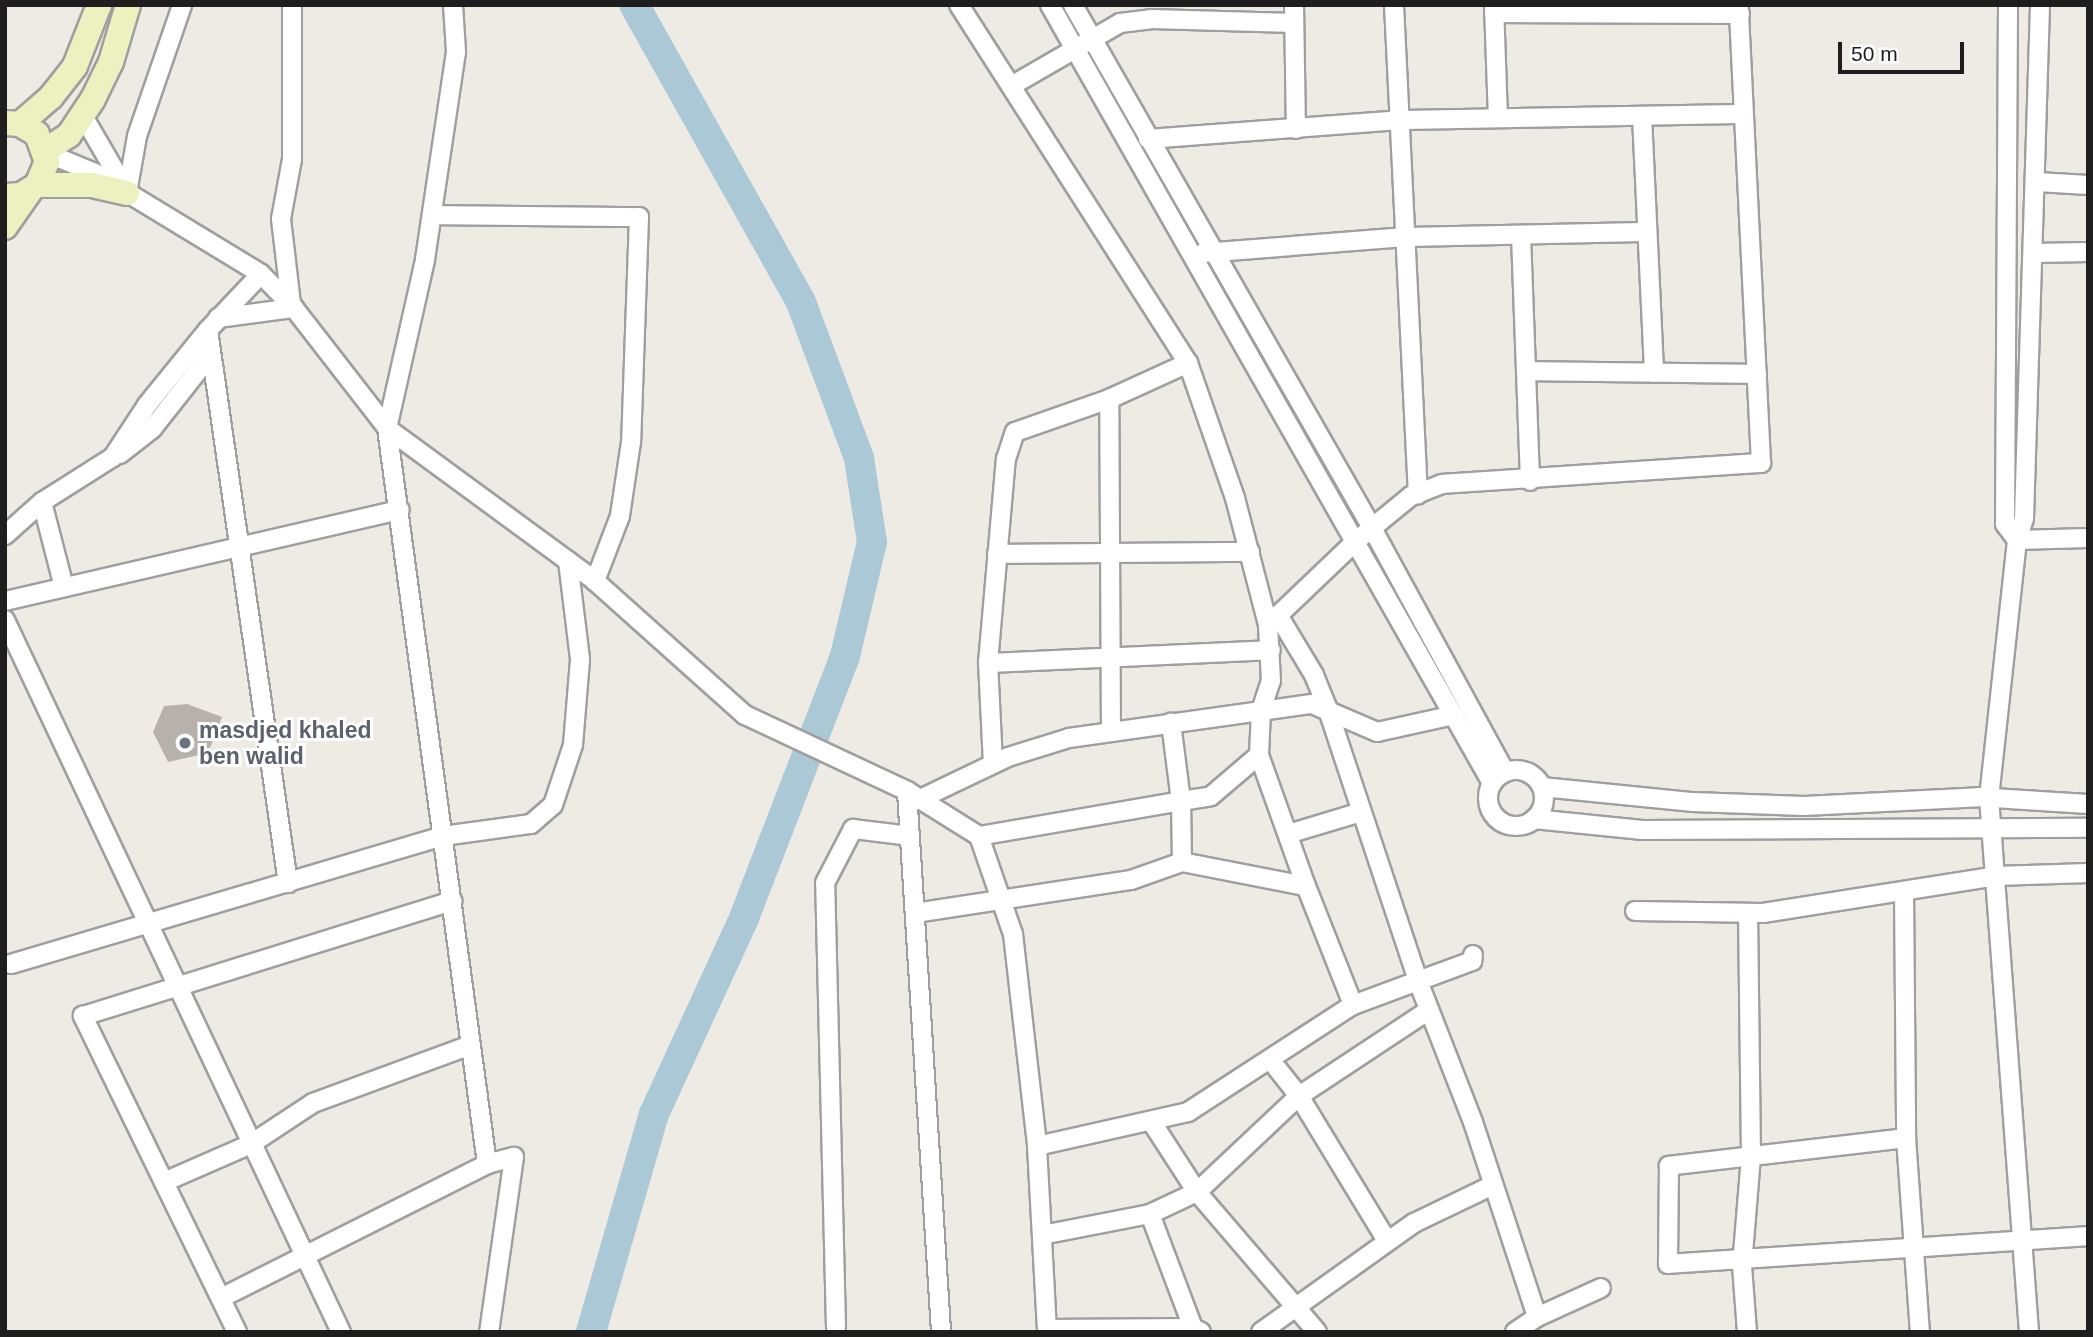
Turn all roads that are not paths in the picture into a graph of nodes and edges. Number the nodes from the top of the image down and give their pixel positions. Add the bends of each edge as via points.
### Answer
1 (99, 5) edge
2 (128, 5) edge
3 (183, 5) edge
4 (292, 5) edge
5 (453, 5) edge
6 (959, 5) edge
7 (1050, 5) edge
8 (1073, 5) edge
9 (1394, 5) edge
10 (2008, 5) edge
11 (2040, 5) edge
12 (1494, 9) edge
13 (1619, 9) edge
14 (1740, 9) edge
15 (1151, 12) edge
16 (1294, 14) edge
17 (1090, 39) junction
18 (1073, 49) junction
19 (1011, 86) junction
20 (1743, 114) junction
21 (83, 116) junction
22 (1642, 116) junction
23 (1498, 118) junction
24 (1399, 120) junction
25 (13, 123) edge
26 (1296, 129) junction
27 (1148, 139) junction
28 (46, 152) junction
29 (2037, 182) junction
30 (2088, 185) edge
31 (34, 188) junction
32 (127, 193) junction
33 (5, 196) edge
34 (432, 215) junction
35 (5, 227) edge
36 (1645, 232) junction
37 (1521, 235) junction
38 (1405, 237) junction
39 (1212, 250) junction
40 (2088, 252) edge
41 (2035, 253) junction
42 (1193, 256) junction
43 (261, 274) junction
44 (293, 306) junction
45 (213, 324) junction
46 (211, 354) junction
47 (1188, 363) junction
48 (1526, 371) junction
49 (1654, 373) junction
50 (1757, 374) junction
51 (1109, 399) junction
52 (387, 428) junction
53 (113, 457) junction
54 (1530, 481) junction
55 (1418, 494) junction
56 (42, 502) junction
57 (400, 510) junction
58 (1372, 527) junction
59 (5, 535) edge
60 (2088, 538) edge
61 (2017, 540) junction
62 (1356, 541) junction
63 (241, 545) junction
64 (1250, 551) junction
65 (997, 554) junction
66 (1113, 555) junction
67 (568, 561) junction
68 (595, 581) junction
69 (64, 587) junction
70 (5, 601) edge
71 (5, 620) edge
72 (1273, 620) junction
73 (1271, 650) junction
74 (1110, 657) junction
75 (988, 663) junction
76 (1327, 707) junction
77 (1261, 711) junction
78 (1454, 715) junction
79 (1171, 723) junction
80 (1111, 732) junction
81 (1259, 755) junction
82 (993, 764) junction
83 (1499, 778) junction
84 (1542, 787) junction
85 (906, 792) junction
86 (1989, 798) junction
87 (1181, 801) junction
88 (2088, 804) edge
89 (1361, 812) junction
90 (1535, 819) junction
91 (1992, 827) junction
92 (2088, 828) edge
93 (1288, 834) junction
94 (443, 836) junction
95 (910, 836) junction
96 (979, 836) junction
97 (1182, 862) junction
98 (2088, 873) edge
99 (1996, 876) junction
100 (288, 883) junction
101 (1306, 886) junction
102 (1904, 891) junction
103 (1002, 898) junction
104 (452, 901) junction
105 (1635, 911) dead end
106 (1748, 913) junction
107 (915, 914) junction
108 (148, 926) junction
109 (1474, 955) dead end
110 (11, 964) dead end
111 (1418, 981) junction
112 (177, 987) junction
113 (1353, 1005) junction
114 (1430, 1010) junction
115 (471, 1045) junction
116 (1272, 1062) junction
117 (1299, 1096) junction
118 (1153, 1124) junction
119 (1906, 1138) junction
120 (251, 1144) junction
121 (1037, 1146) junction
122 (1751, 1156) junction
123 (487, 1164) junction
124 (164, 1182) junction
125 (1493, 1185) junction
126 (1197, 1192) junction
127 (1150, 1214) junction
128 (1042, 1235) junction
129 (2088, 1236) edge
130 (2022, 1240) junction
131 (1387, 1241) junction
132 (1910, 1247) junction
133 (304, 1256) junction
134 (1743, 1258) junction
135 (1601, 1287) dead end
136 (221, 1298) junction
137 (1295, 1306) junction
138 (1537, 1317) junction
139 (836, 1327) dead end
140 (1047, 1330) edge
141 (1197, 1330) edge
142 (237, 1332) edge
143 (341, 1332) edge
144 (489, 1332) edge
145 (941, 1332) edge
146 (1261, 1332) edge
147 (1317, 1332) edge
148 (1515, 1332) edge
149 (1747, 1332) edge
150 (1920, 1332) edge
151 (2029, 1332) edge

1 - 25 main road via 75,66 51,97
2 - 21 main road via 111,62
3 - 32 street via 137,136
4 - 44 street via 292,159 281,219
5 - 34 street via 456,52
6 - 19 street
7 - 18 street
8 - 17 street
9 - 24 street
10 - 61 street via 2005,524
11 - 29 street
12 - 13 street
12 - 23 street
13 - 14 street
14 - 20 street
15 - 16 street
15 - 17 street
16 - 26 street
17 - 18 street
17 - 27 street
18 - 19 street
18 - 42 street
19 - 47 street
20 - 22 street
20 - 50 street
21 - 28 main road via 64,140
21 - 32 street
22 - 23 street
22 - 36 street
23 - 24 street
24 - 26 street
24 - 38 street
25 - 28 main road via 37,134
26 - 27 street
27 - 39 street
28 - 31 main road via 46,170
28 - 32 street
29 - 30 street
29 - 41 street
31 - 32 main road via 92,185
31 - 33 main road
31 - 35 main road
32 - 43 street
34 - 52 street
34 - 68 street via 639,217 631,442 620,516
36 - 37 street
36 - 49 street
37 - 38 street
37 - 48 street
38 - 39 street
38 - 55 street
39 - 42 street
39 - 58 street
40 - 41 street
41 - 61 street via 2024,518
42 - 62 street
43 - 44 street
43 - 45 street
44 - 45 street
44 - 52 street
45 - 46 street
45 - 53 street via 147,405
46 - 53 street via 152,429
46 - 63 street
47 - 51 street
47 - 64 street
48 - 49 street
48 - 54 street
49 - 50 street
50 - 54 street via 1762,463
51 - 65 street via 1014,432 1006,459
51 - 66 street
52 - 57 street
52 - 67 street
53 - 56 street
54 - 55 street via 1442,484
55 - 58 street
56 - 59 street
56 - 69 street
57 - 63 street
57 - 94 street
58 - 62 street
58 - 83 street
60 - 61 street
61 - 86 street
62 - 72 street
62 - 78 street
63 - 69 street
63 - 100 street
64 - 66 street
64 - 72 street
65 - 66 street
65 - 75 street
66 - 74 street
67 - 68 street
67 - 94 street via 580,659 573,745 552,805 531,824
68 - 85 street via 745,715
69 - 70 street
71 - 108 street
72 - 73 street
72 - 76 street via 1314,675
73 - 74 street
73 - 77 street via 1271,681
74 - 75 street
74 - 80 street
75 - 82 street
76 - 77 street via 1312,704
76 - 78 street via 1364,730 1377,732
76 - 89 street
77 - 79 street
77 - 81 street
78 - 83 street
79 - 80 street
79 - 87 street
80 - 82 street via 1069,738
81 - 87 street via 1211,796
81 - 93 street
82 - 85 street
83 - 84 street via 1530,774
83 - 90 street via 1488,800 1495,816 1519,825
84 - 86 street via 1681,801 1804,806
84 - 90 street via 1543,804
85 - 95 street
85 - 96 street
86 - 88 street
86 - 91 street
87 - 96 street
87 - 97 street
89 - 93 street
89 - 111 street
90 - 91 street via 1642,830
91 - 92 street
91 - 99 street
93 - 101 street
94 - 100 street
94 - 104 street
95 - 107 street
95 - 139 street via 853,829 825,883
96 - 103 street
97 - 101 street
97 - 103 street via 1131,880
98 - 99 street
99 - 102 street
99 - 130 street
100 - 108 street
101 - 113 street
102 - 106 street
102 - 119 street
103 - 107 street
103 - 121 street via 1013,934
104 - 112 street
104 - 115 street
105 - 106 street
106 - 122 street
107 - 145 street
108 - 110 street
108 - 112 street
109 - 111 street via 1472,961
111 - 113 street
111 - 114 street
112 - 120 street
112 - 124 street via 83,1016
113 - 116 street
114 - 117 street
114 - 125 street
115 - 120 street via 313,1103
115 - 123 street
116 - 117 street
116 - 118 street via 1188,1112
117 - 126 street
117 - 131 street
118 - 121 street
118 - 126 street
119 - 122 street
119 - 132 street
120 - 124 street
120 - 133 street
121 - 128 street
122 - 134 street
122 - 134 street via 1669,1166 1668,1264
123 - 133 street
123 - 144 street via 514,1157
124 - 136 street
125 - 131 street
125 - 138 street
126 - 127 street
126 - 137 street
127 - 128 street
127 - 141 street
128 - 140 street
129 - 130 street
130 - 132 street
130 - 151 street
131 - 137 street
132 - 134 street
132 - 150 street
133 - 136 street
133 - 143 street
134 - 149 street
135 - 138 street
136 - 142 street
137 - 146 street
137 - 147 street
138 - 148 street
140 - 141 street

